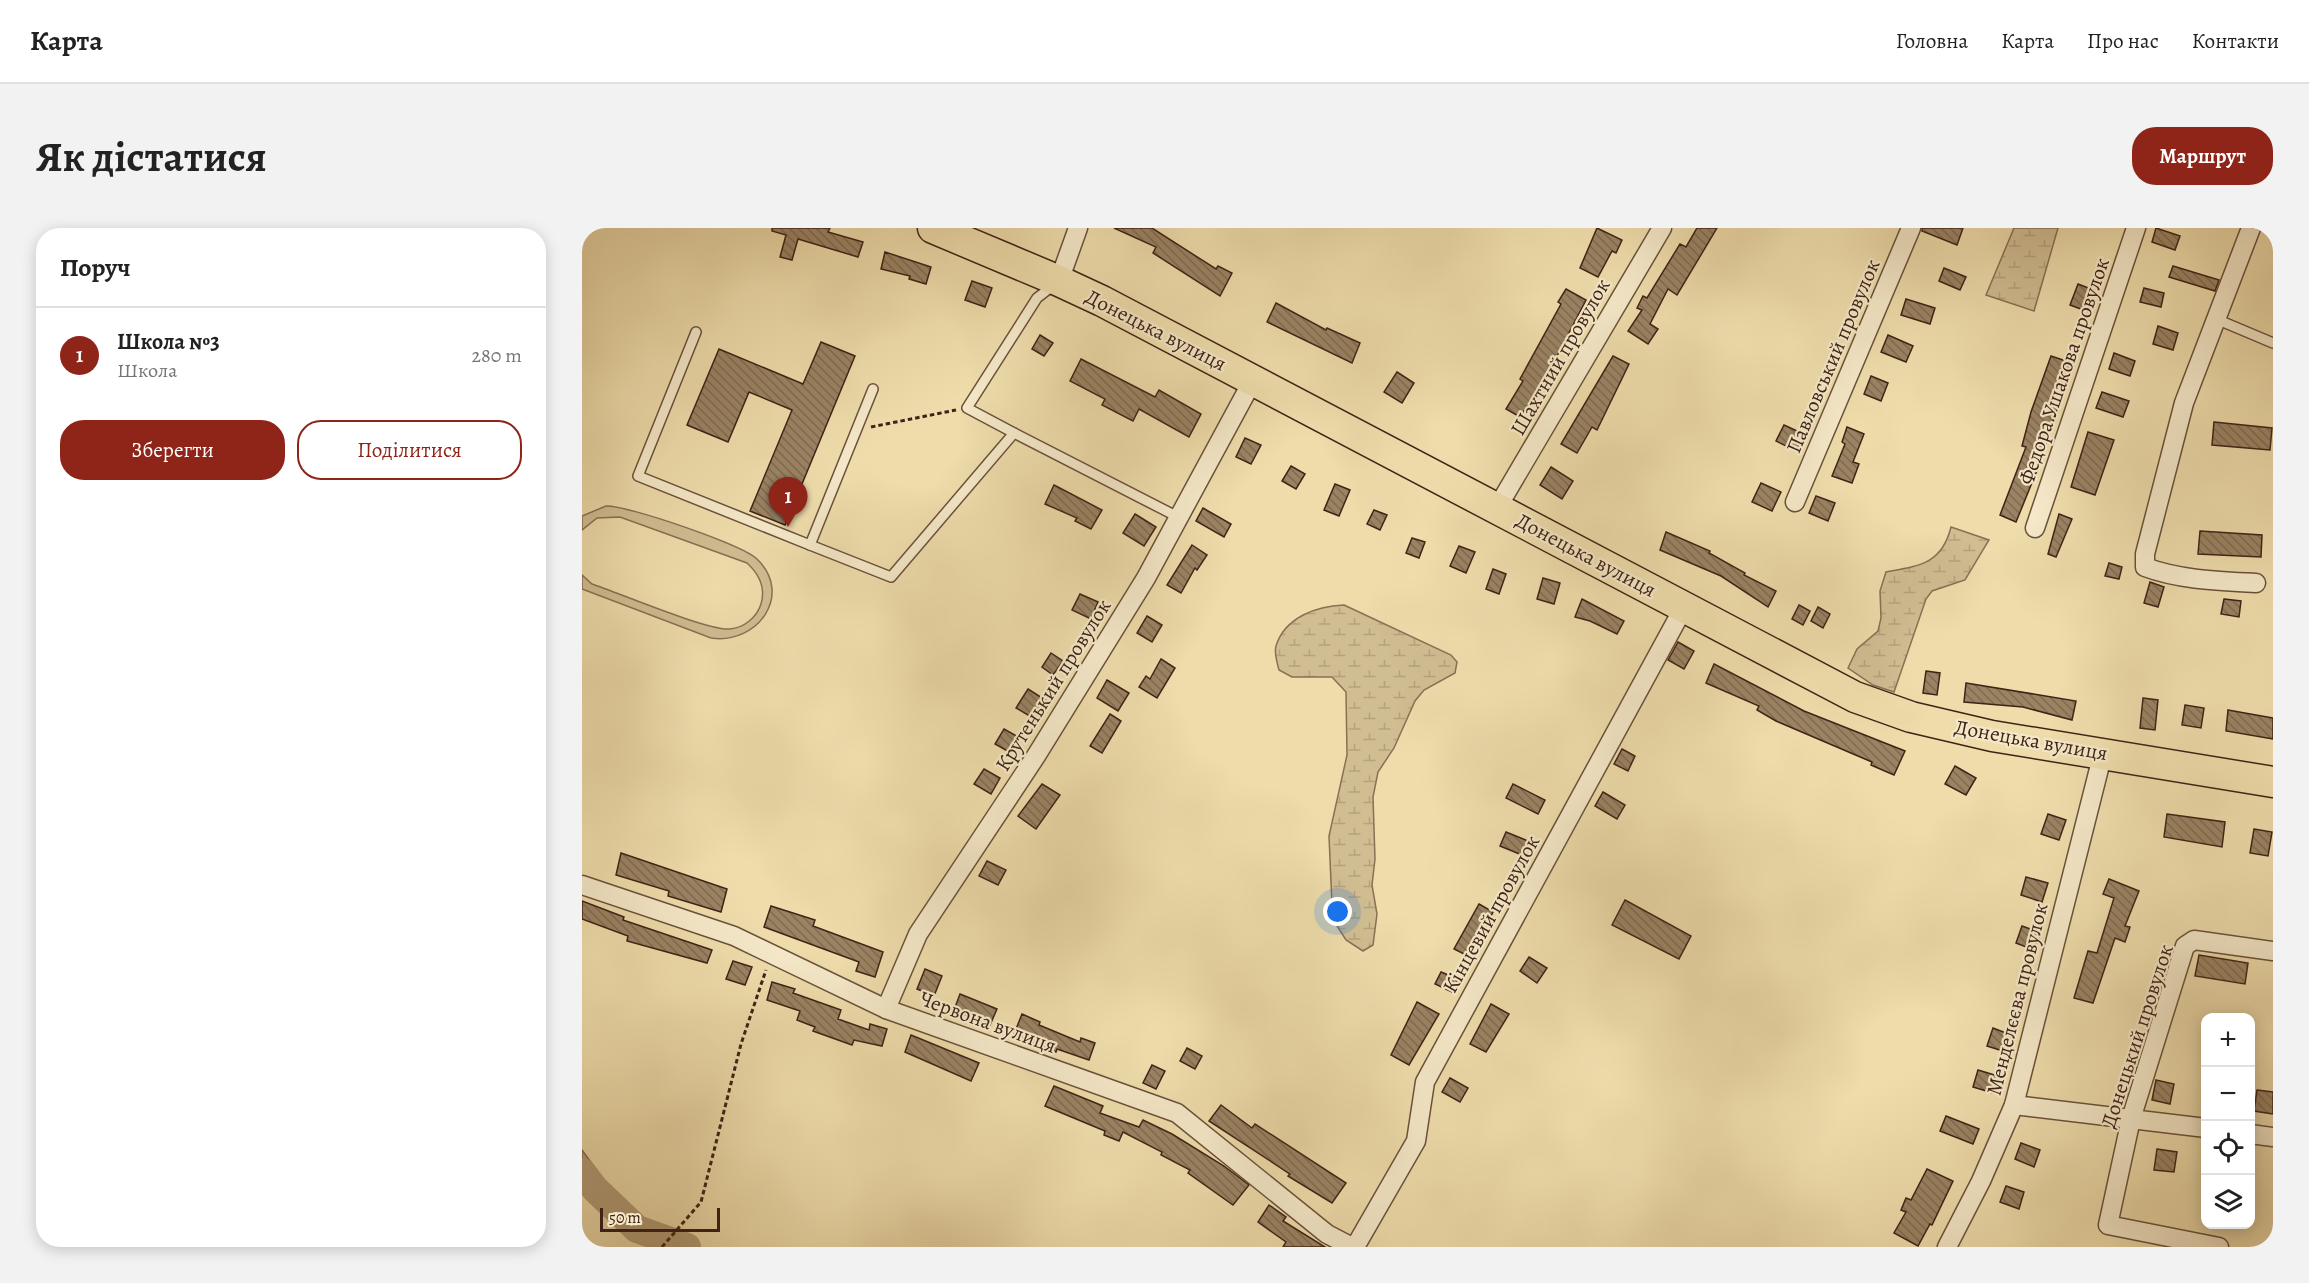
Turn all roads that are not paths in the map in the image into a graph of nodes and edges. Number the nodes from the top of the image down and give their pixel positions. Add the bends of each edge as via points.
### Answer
1 (933, 228) edge
2 (1078, 228) edge
3 (1662, 228) edge
4 (1911, 228) edge
5 (2136, 228) edge
6 (2251, 228) edge
7 (1059, 280) junction
8 (2216, 319) junction
9 (696, 332) dead end
10 (2273, 343) edge
11 (1253, 380) junction
12 (873, 389) dead end
13 (1014, 433) junction
14 (1795, 502) dead end
15 (1497, 508) junction
16 (1178, 517) junction
17 (2034, 528) dead end
18 (810, 545) junction
19 (2256, 583) dead end
20 (1684, 607) junction
21 (2103, 753) junction
22 (2273, 782) edge
23 (582, 885) edge
24 (2273, 951) edge
25 (886, 1009) junction
26 (2014, 1105) junction
27 (2131, 1119) junction
28 (2201, 1128) edge
29 (2255, 1135) edge
30 (2273, 1137) edge
31 (1354, 1247) edge
32 (1947, 1247) edge
33 (2219, 1247) edge

1 - 7 main road, Донецька вулиця
2 - 7 street
3 - 15 street, Шахтний провулок
4 - 14 street, Павловський провулок
5 - 17 street, Федора Ушакова провулок
6 - 8 street
7 - 11 main road, Донецька вулиця
7 - 13 lane via 1037,298 967,408
8 - 10 lane
8 - 19 street via 2184,403 2145,554 2145,567 2211,580
9 - 18 lane via 638,476
11 - 15 main road, Донецька вулиця
11 - 16 street, Крутенький провулок
12 - 18 lane
13 - 16 lane
13 - 18 lane via 891,577
15 - 20 main road, Донецька вулиця
16 - 25 street, Крутенький провулок via 1146,578 1036,756 918,934
20 - 21 main road, Донецька вулиця via 1855,697 1911,717 1992,736
20 - 31 street, Кінцевий провулок via 1425,1082 1416,1141
21 - 22 main road, Донецька вулиця
21 - 26 street, Менделєєва провулок
23 - 25 street, Червона вулиця via 734,936
24 - 27 street, Донецький провулок via 2194,940 2185,946
25 - 31 street, Червона вулиця via 1177,1113 1327,1234
26 - 27 street
26 - 32 street, Менделєєва провулок
27 - 28 street
27 - 33 street, Донецький провулок via 2108,1226
29 - 30 street

